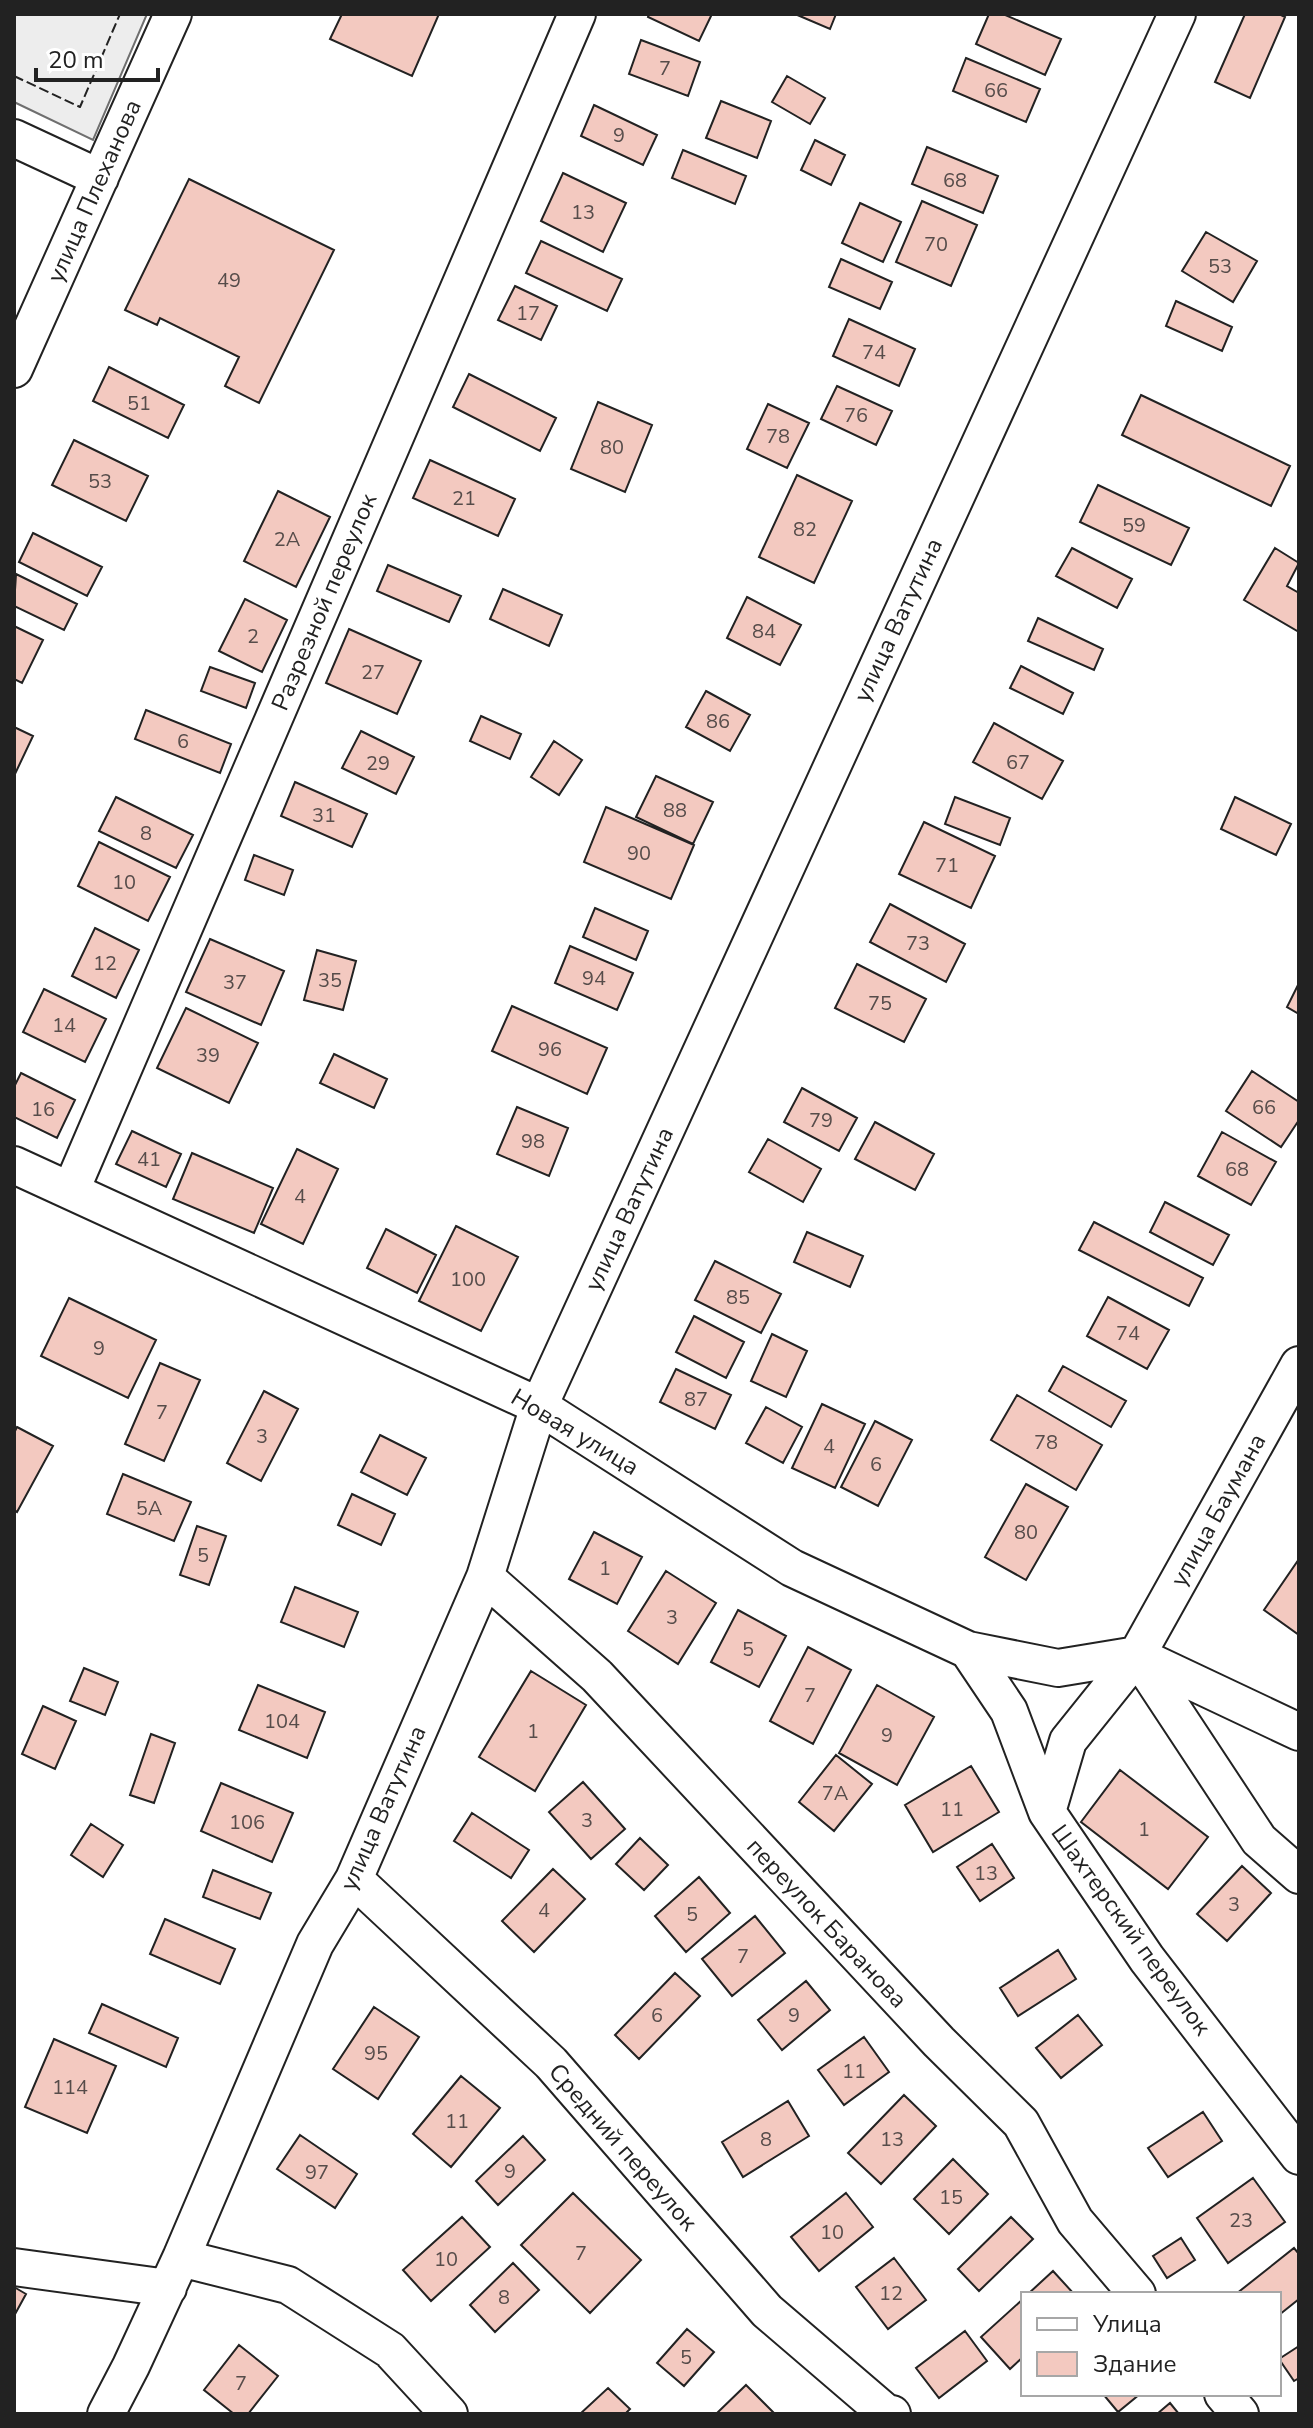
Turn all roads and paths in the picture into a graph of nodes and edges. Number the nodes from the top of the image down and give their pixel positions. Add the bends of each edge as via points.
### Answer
1 (173, 14) edge
2 (577, 14) edge
3 (1177, 14) edge
4 (14, 138) edge
5 (100, 178) junction
6 (14, 369) edge
7 (14, 1165) edge
8 (71, 1190) junction
9 (1299, 1365) edge
10 (539, 1406) junction
11 (485, 1577) junction
12 (968, 1650) junction
13 (1137, 1655) junction
14 (1299, 1732) edge
15 (1047, 1812) junction
16 (1299, 1875) edge
17 (354, 1879) junction
18 (1299, 2156) edge
19 (14, 2267) edge
20 (174, 2273) junction
21 (1135, 2292) edge
22 (1225, 2396) edge
23 (106, 2414) edge
24 (449, 2414) edge
25 (892, 2414) edge
26 (1240, 2414) edge

1 - 5 street, улица Плеханова
2 - 8 street, Разрезной переулок
3 - 10 street, улица Ватутина
4 - 5 street
5 - 6 street, улица Плеханова
7 - 8 street, Новая улица
8 - 10 street, Новая улица
9 - 13 street, улица Баумана
10 - 11 street, улица Ватутина
10 - 12 street, Новая улица via 792,1568
11 - 17 street, улица Ватутина
11 - 21 street, переулок Баранова via 597,1676 1021,2123 1075,2221
12 - 13 street, Новая улица via 1058,1668
12 - 15 street via 1009,1711
13 - 14 street
13 - 15 street, Шахтерский переулок via 1068,1741
13 - 16 street via 1259,1840
15 - 18 street, Шахтерский переулок via 1147,1959
17 - 20 street, улица Ватутина via 315,1944
17 - 25 street, Средний переулок via 551,2063 767,2311
19 - 20 street
20 - 23 street, улица Ватутина
20 - 24 street via 288,2285 390,2350
22 - 26 street

